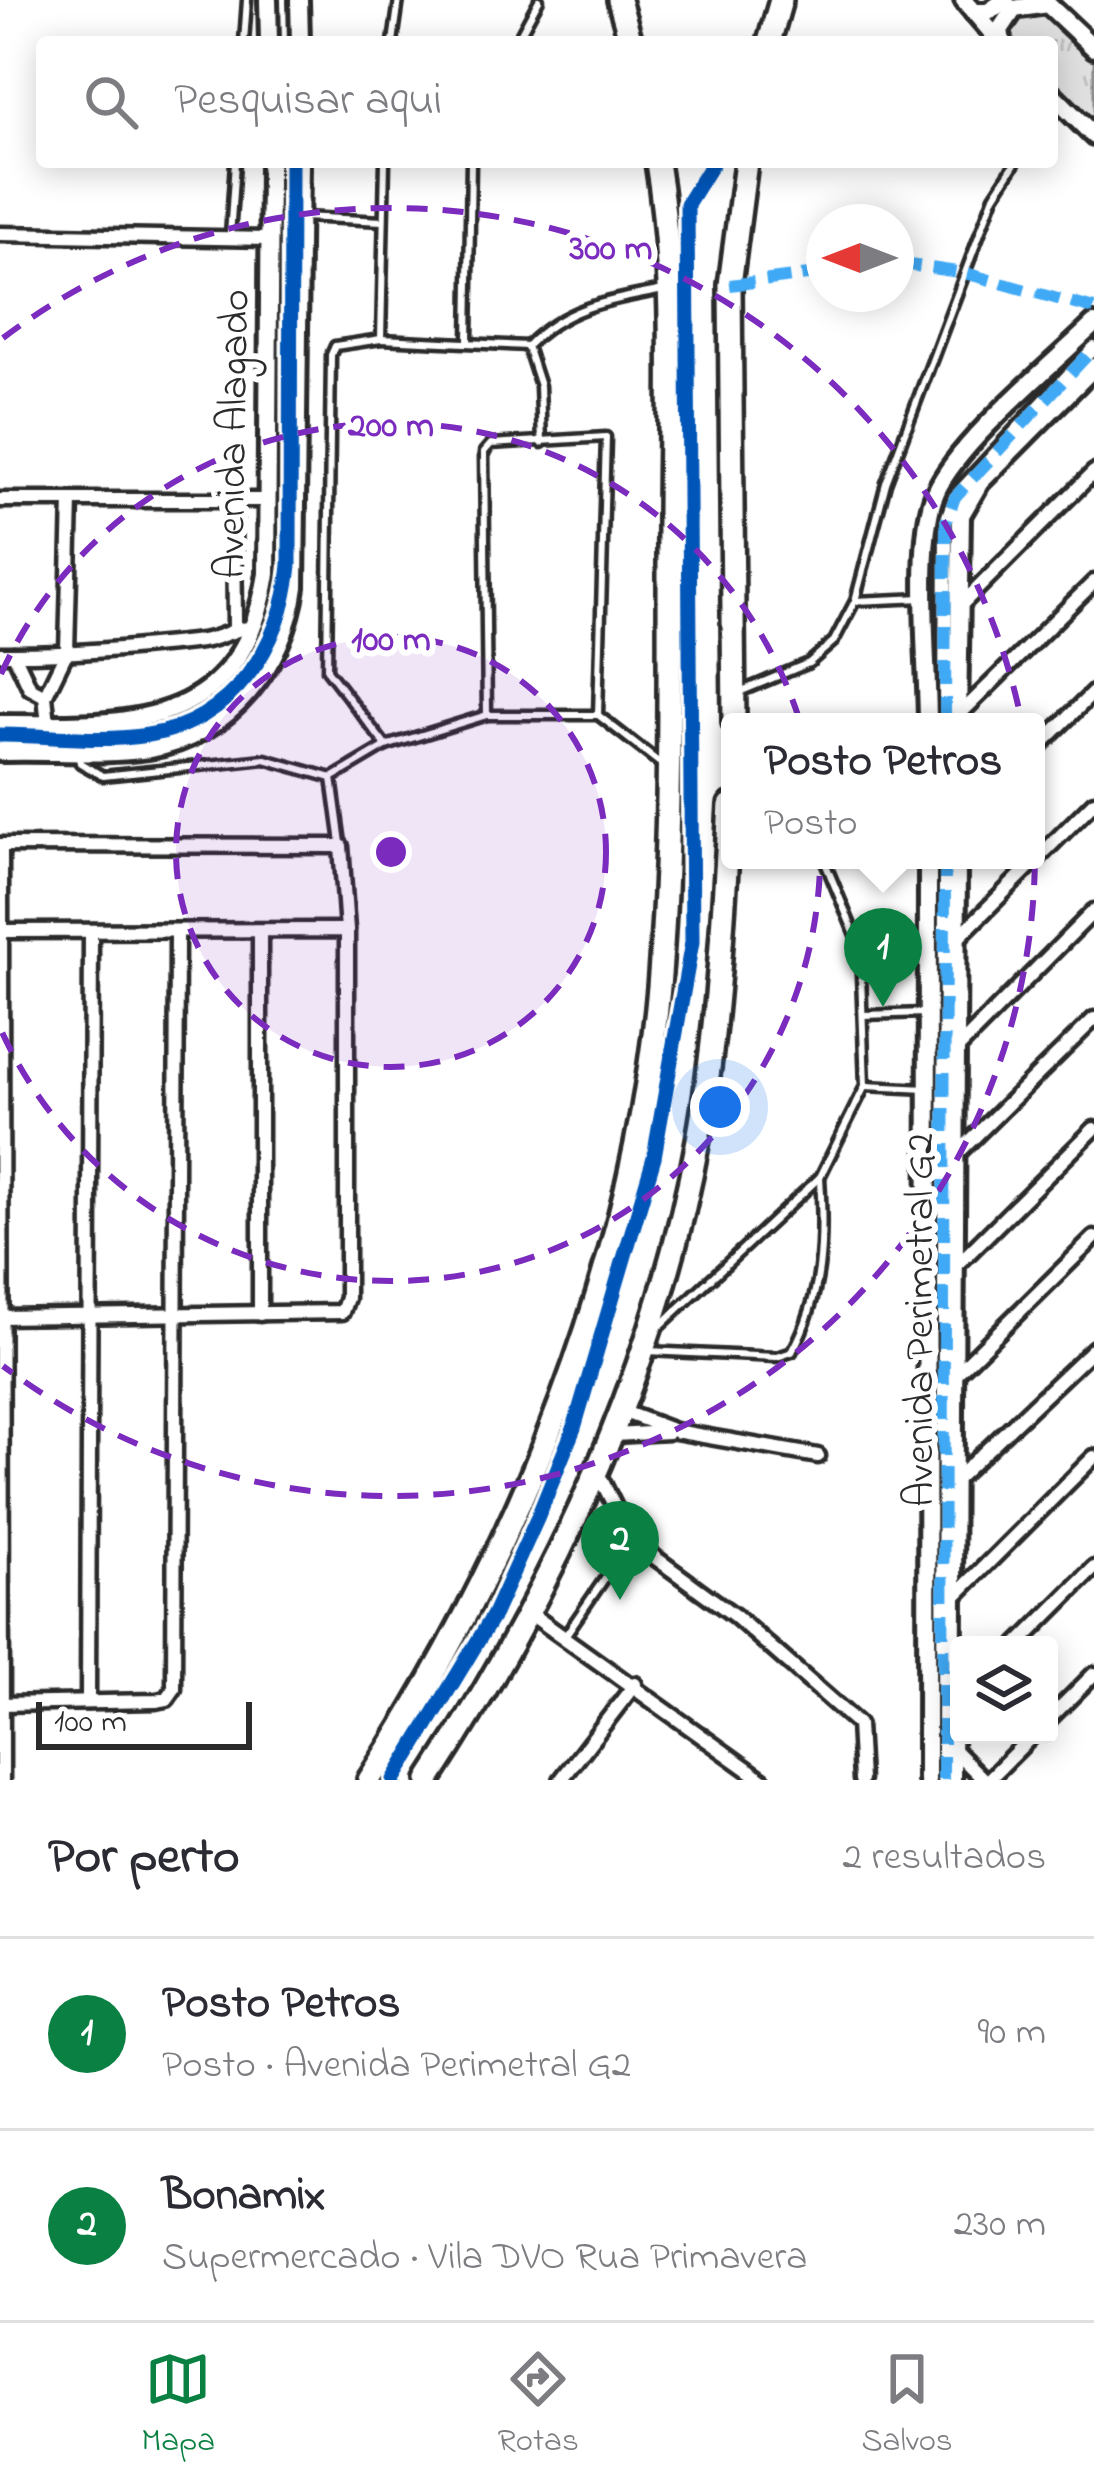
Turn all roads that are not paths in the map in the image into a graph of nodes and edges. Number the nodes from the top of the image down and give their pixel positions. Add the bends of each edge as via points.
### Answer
1 (247, 0) edge
2 (268, 0) edge
3 (299, 0) edge
4 (399, 0) edge
5 (539, 0) edge
6 (619, 0) edge
7 (781, 0) edge
8 (1006, 0) edge
9 (1045, 2) edge
10 (969, 6) edge
11 (244, 36) edge
12 (268, 36) edge
13 (300, 36) edge
14 (394, 36) edge
15 (519, 36) edge
16 (629, 36) edge
17 (771, 36) edge
18 (996, 36) edge
19 (1001, 36) edge
20 (1094, 47) edge
21 (1058, 104) edge
22 (1094, 136) edge
23 (235, 168) edge
24 (270, 168) edge
25 (300, 168) edge
26 (385, 168) edge
27 (471, 168) edge
28 (658, 168) edge
29 (745, 168) edge
30 (1012, 168) edge
31 (300, 217) junction
32 (383, 220) junction
33 (0, 234) edge
34 (230, 238) junction
35 (270, 239) junction
36 (668, 290) junction
37 (1094, 324) edge
38 (381, 339) junction
39 (468, 341) junction
40 (527, 346) junction
41 (1094, 348) edge
42 (1094, 367) edge
43 (542, 444) junction
44 (1094, 472) edge
45 (0, 500) edge
46 (71, 500) junction
47 (234, 500) junction
48 (268, 500) junction
49 (1094, 582) edge
50 (928, 598) junction
51 (855, 601) junction
52 (957, 610) junction
53 (245, 627) junction
54 (67, 651) junction
55 (7, 654) edge
56 (1094, 692) edge
57 (734, 694) junction
58 (46, 696) junction
59 (734, 713) edge
60 (928, 713) edge
61 (954, 713) edge
62 (954, 713) edge
63 (961, 713) edge
64 (487, 715) junction
65 (598, 715) junction
66 (0, 724) edge
67 (45, 724) junction
68 (1045, 740) edge
69 (386, 746) junction
70 (9, 751) edge
71 (77, 751) junction
72 (669, 770) junction
73 (332, 778) junction
74 (1094, 802) edge
75 (0, 844) edge
76 (341, 846) junction
77 (1045, 851) edge
78 (726, 869) edge
79 (828, 869) edge
80 (928, 869) edge
81 (944, 869) edge
82 (957, 869) edge
83 (1027, 869) edge
84 (1094, 911) edge
85 (347, 930) junction
86 (2, 932) edge
87 (91, 932) junction
88 (177, 934) junction
89 (260, 934) junction
90 (956, 940) junction
91 (929, 1013) junction
92 (862, 1015) junction
93 (1094, 1018) edge
94 (955, 1052) junction
95 (865, 1086) junction
96 (929, 1089) junction
97 (1094, 1129) edge
98 (955, 1156) junction
99 (820, 1178) junction
100 (942, 1183) junction
101 (941, 1222) junction
102 (1094, 1238) edge
103 (955, 1267) junction
104 (260, 1314) junction
105 (177, 1315) junction
106 (1, 1317) edge
107 (90, 1317) junction
108 (646, 1344) junction
109 (1094, 1348) edge
110 (954, 1377) junction
111 (624, 1412) junction
112 (675, 1432) junction
113 (614, 1435) junction
114 (818, 1456) dead end
115 (1094, 1457) edge
116 (599, 1474) junction
117 (951, 1484) junction
118 (631, 1540) junction
119 (1094, 1568) edge
120 (941, 1602) junction
121 (528, 1612) junction
122 (2, 1618) edge
123 (565, 1636) junction
124 (1026, 1636) edge
125 (941, 1650) junction
126 (1094, 1674) edge
127 (634, 1684) junction
128 (950, 1684) edge
129 (88, 1702) junction
130 (1, 1704) edge
131 (1058, 1710) edge
132 (952, 1744) edge
133 (1024, 1744) edge
134 (952, 1748) junction
135 (2, 1780) edge
136 (369, 1780) edge
137 (429, 1780) edge
138 (561, 1780) edge
139 (764, 1780) edge
140 (861, 1780) edge
141 (927, 1780) edge
142 (947, 1780) edge
143 (986, 1780) edge

1 - 11 lane
2 - 12 street
3 - 13 street
4 - 14 lane
5 - 15 lane
6 - 16 highway
7 - 17 highway
8 - 10 street via 988,12
9 - 19 street via 1014,9
9 - 20 street
10 - 18 street
21 - 22 street
23 - 34 lane
24 - 35 street, Avenida Alagado
25 - 31 street, Avenida Alagado
26 - 32 lane
27 - 39 lane
28 - 36 highway
29 - 57 highway via 730,285
30 - 51 lane via 994,196 886,483
31 - 32 lane
31 - 71 street, Avenida Alagado via 296,587 282,644 228,712 179,741
32 - 38 lane
33 - 34 street
34 - 35 street
35 - 48 street, Avenida Alagado
36 - 40 lane via 552,320
36 - 72 highway
37 - 50 street via 941,482 930,511
38 - 39 lane
38 - 69 lane via 335,346 332,355 327,670
39 - 40 lane
40 - 43 lane via 540,386
41 - 61 street via 955,496 946,523
42 - 52 street via 968,498 957,533
43 - 64 lane via 490,444 484,452
43 - 65 lane via 606,436
44 - 52 street
45 - 46 street
46 - 47 street
46 - 54 street
47 - 48 street
47 - 53 street
48 - 53 street, Avenida Alagado via 267,574
49 - 63 street
50 - 51 lane
50 - 60 street
51 - 57 lane via 834,641 809,663
52 - 62 street
53 - 54 street via 212,640
53 - 67 street, Avenida Alagado via 231,667 190,704 135,722
54 - 55 street
54 - 58 street
55 - 58 street via 30,688
56 - 68 street
57 - 59 highway
58 - 67 street
64 - 65 lane
64 - 69 lane
65 - 72 lane
66 - 67 street, Avenida Alagado
67 - 70 street via 41,743
67 - 71 street via 55,744
69 - 73 lane
70 - 71 street, Avenida Alagado
71 - 73 lane via 80,763 103,776 265,759
72 - 136 highway via 654,1028 605,1269 519,1506 422,1699
73 - 76 lane
74 - 77 street
75 - 76 street
75 - 86 street
76 - 85 street
78 - 108 highway via 698,1141
79 - 92 lane via 860,947
80 - 91 street, Avenida Perimetral G2
81 - 100 street
82 - 90 street, Avenida Perimetral G2
83 - 90 street
84 - 94 street
85 - 89 street
85 - 104 street via 346,1306 325,1316
86 - 87 street
86 - 106 street
87 - 88 street
87 - 107 street
88 - 89 street
88 - 105 street
89 - 104 street
90 - 94 street, Avenida Perimetral G2
91 - 92 lane
91 - 96 street, Avenida Perimetral G2
92 - 95 lane
93 - 98 street
94 - 98 street, Avenida Perimetral G2
95 - 96 lane
95 - 99 lane
96 - 100 street, Avenida Perimetral G2
97 - 103 street
98 - 100 street, Avenida Perimetral G2
99 - 108 lane
99 - 108 lane via 824,1256 792,1352
100 - 101 street, Avenida Perimetral G2
100 - 101 street, Avenida Perimetral G2
101 - 103 street, Avenida Perimetral G2
101 - 120 street, Avenida Perimetral G2
102 - 110 street
103 - 110 street, Avenida Perimetral G2
104 - 105 street
105 - 107 street
105 - 129 street via 174,1689 156,1701
106 - 107 street
106 - 122 street
107 - 129 street
108 - 111 highway
109 - 117 street
110 - 117 street, Avenida Perimetral G2
111 - 112 street
111 - 113 highway
112 - 113 street
112 - 114 street
113 - 116 highway
115 - 120 street
116 - 118 street
116 - 121 highway
117 - 120 street, Avenida Perimetral G2
118 - 123 lane
118 - 140 street via 735,1616 858,1724
119 - 124 street
120 - 125 street, Avenida Perimetral G2
120 - 125 street, Avenida Perimetral G2
121 - 123 street
121 - 137 highway
122 - 130 street
123 - 127 street
125 - 128 street, Avenida Perimetral G2
125 - 141 street, Avenida Perimetral G2
125 - 142 street
126 - 131 street
127 - 138 street
127 - 139 street
129 - 130 street
130 - 135 street
132 - 134 street, Avenida Perimetral G2
133 - 143 street
134 - 142 street, Avenida Perimetral G2
134 - 143 street

